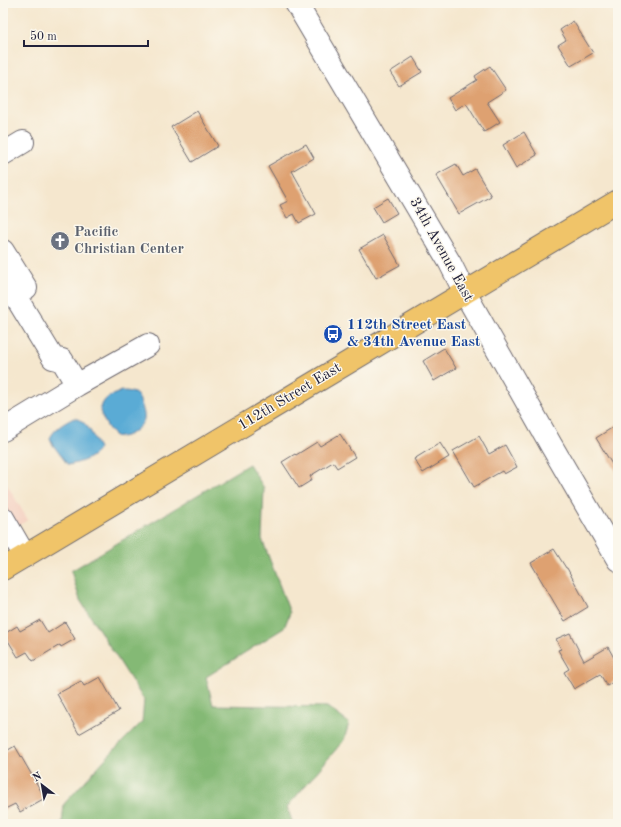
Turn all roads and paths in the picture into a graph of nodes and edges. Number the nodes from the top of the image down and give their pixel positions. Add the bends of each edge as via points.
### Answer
1 (296, 3) edge
2 (23, 142) dead end
3 (3, 154) edge
4 (618, 201) edge
5 (3, 251) edge
6 (3, 276) edge
7 (465, 293) junction
8 (148, 345) dead end
9 (62, 360) junction
10 (77, 385) junction
11 (3, 430) edge
12 (3, 518) edge
13 (26, 556) junction
14 (618, 560) edge
15 (3, 569) edge

1 - 7 street, 34th Avenue East via 450,263
2 - 3 street
4 - 7 main road, 112th Street East
5 - 9 street via 64,352
6 - 9 street via 53,358
7 - 13 main road, 112th Street East
7 - 14 street, 34th Avenue East
8 - 10 street
9 - 10 street
10 - 11 street
12 - 13 street
13 - 15 main road, 112th Street East

